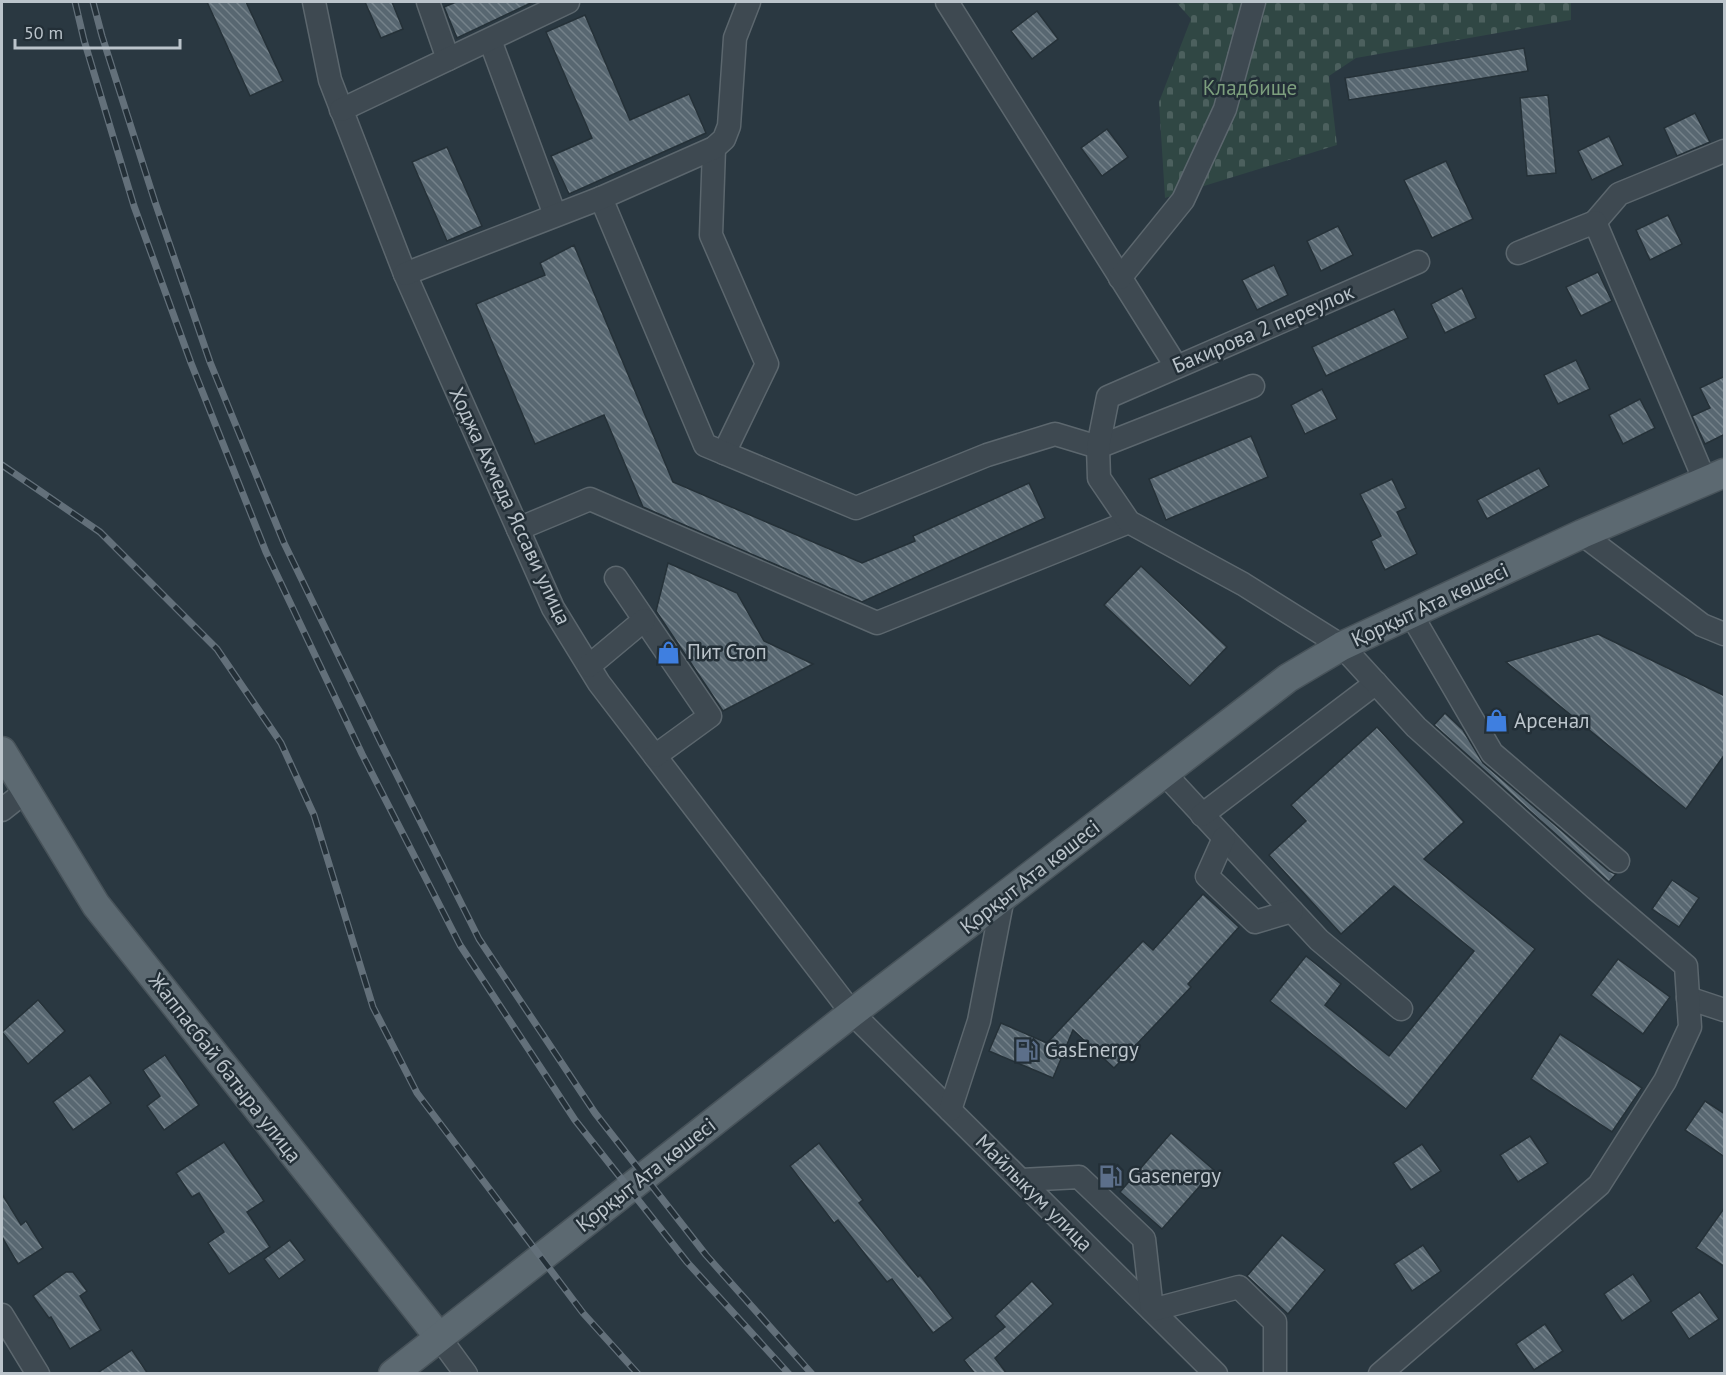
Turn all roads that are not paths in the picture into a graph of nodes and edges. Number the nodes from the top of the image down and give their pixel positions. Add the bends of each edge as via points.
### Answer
1 (314, 2) edge
2 (428, 2) edge
3 (568, 2) edge
4 (749, 2) edge
5 (947, 2) edge
6 (1254, 2) edge
7 (490, 40) junction
8 (448, 60) junction
9 (341, 110) junction
10 (714, 148) junction
11 (1725, 151) edge
12 (601, 198) junction
13 (555, 216) junction
14 (1595, 222) junction
15 (1518, 253) dead end
16 (1418, 262) dead end
17 (405, 274) junction
18 (1120, 278) junction
19 (1176, 366) junction
20 (1253, 386) dead end
21 (1098, 447) junction
22 (724, 453) junction
23 (1715, 477) edge
24 (1129, 522) junction
25 (518, 529) junction
26 (1582, 534) junction
27 (616, 578) dead end
28 (1411, 614) junction
29 (644, 620) junction
30 (1725, 634) edge
31 (1342, 646) junction
32 (589, 666) junction
33 (1376, 683) junction
34 (2, 751) edge
35 (655, 756) junction
36 (1164, 773) junction
37 (26, 791) junction
38 (2, 810) edge
39 (1202, 815) junction
40 (1224, 838) junction
41 (1618, 861) dead end
42 (1004, 897) junction
43 (1292, 911) junction
44 (1688, 998) junction
45 (1401, 1009) dead end
46 (1725, 1010) edge
47 (852, 1013) junction
48 (950, 1110) junction
49 (1021, 1180) junction
50 (1152, 1310) junction
51 (2, 1316) edge
52 (439, 1337) junction
53 (38, 1374) edge
54 (393, 1374) edge
55 (466, 1374) edge
56 (1216, 1374) edge
57 (1275, 1374) edge
58 (1380, 1374) edge

1 - 9 street, Ходжа Ахмеда Яссави улица via 330,80
2 - 8 street
3 - 7 street
4 - 10 street via 735,39 729,126 724,139
5 - 18 street
6 - 18 street via 1225,109 1183,200
7 - 8 street
7 - 13 street
8 - 9 street
9 - 17 street, Ходжа Ахмеда Яссави улица
10 - 12 street
10 - 22 street via 711,235 767,364
11 - 14 street via 1619,194
12 - 13 street
12 - 22 street via 705,445
13 - 17 street
14 - 15 street
14 - 23 street
16 - 19 street, Бакирова 2 переулок
17 - 25 street, Ходжа Ахмеда Яссави улица
18 - 19 street
19 - 21 street, Бакирова 2 переулок via 1108,397
20 - 21 street
21 - 22 street via 1055,434 987,455 856,508
21 - 24 street via 1099,478
23 - 26 main road, Қорқыт Ата көшесі
24 - 25 street via 877,623 590,499
24 - 31 street via 1243,584
25 - 32 street, Ходжа Ахмеда Яссави улица via 553,608
26 - 28 main road, Қорқыт Ата көшесі
26 - 30 street via 1702,626
27 - 29 street
28 - 31 main road, Қорқыт Ата көшесі
28 - 41 street via 1492,753
29 - 32 street
29 - 35 street via 710,716
31 - 33 street
31 - 36 main road, Қорқыт Ата көшесі via 1288,678
32 - 35 street, Ходжа Ахмеда Яссави улица
33 - 39 street
33 - 44 street via 1416,727 1686,966
34 - 37 main road, Жаппасбай батыра улица
35 - 47 street, Ходжа Ахмеда Яссави улица
36 - 39 street
36 - 42 main road, Қорқыт Ата көшесі
37 - 38 street
37 - 52 main road, Жаппасбай батыра улица via 96,905
39 - 40 street
40 - 43 street
40 - 43 street via 1207,876 1255,922
42 - 47 main road, Қорқыт Ата көшесі
42 - 48 street via 979,1021
43 - 45 street via 1319,940
44 - 46 street
44 - 58 street via 1690,1027 1665,1082 1599,1185
47 - 48 street, Майлыкум улица
47 - 52 main road, Қорқыт Ата көшесі
48 - 49 street, Майлыкум улица
49 - 50 street, Майлыкум улица
49 - 50 street via 1079,1177 1144,1239
50 - 56 street, Майлыкум улица
50 - 57 street via 1239,1287 1275,1322
51 - 53 street
52 - 54 main road, Қорқыт Ата көшесі
52 - 55 street, Жаппасбай батыра улица

